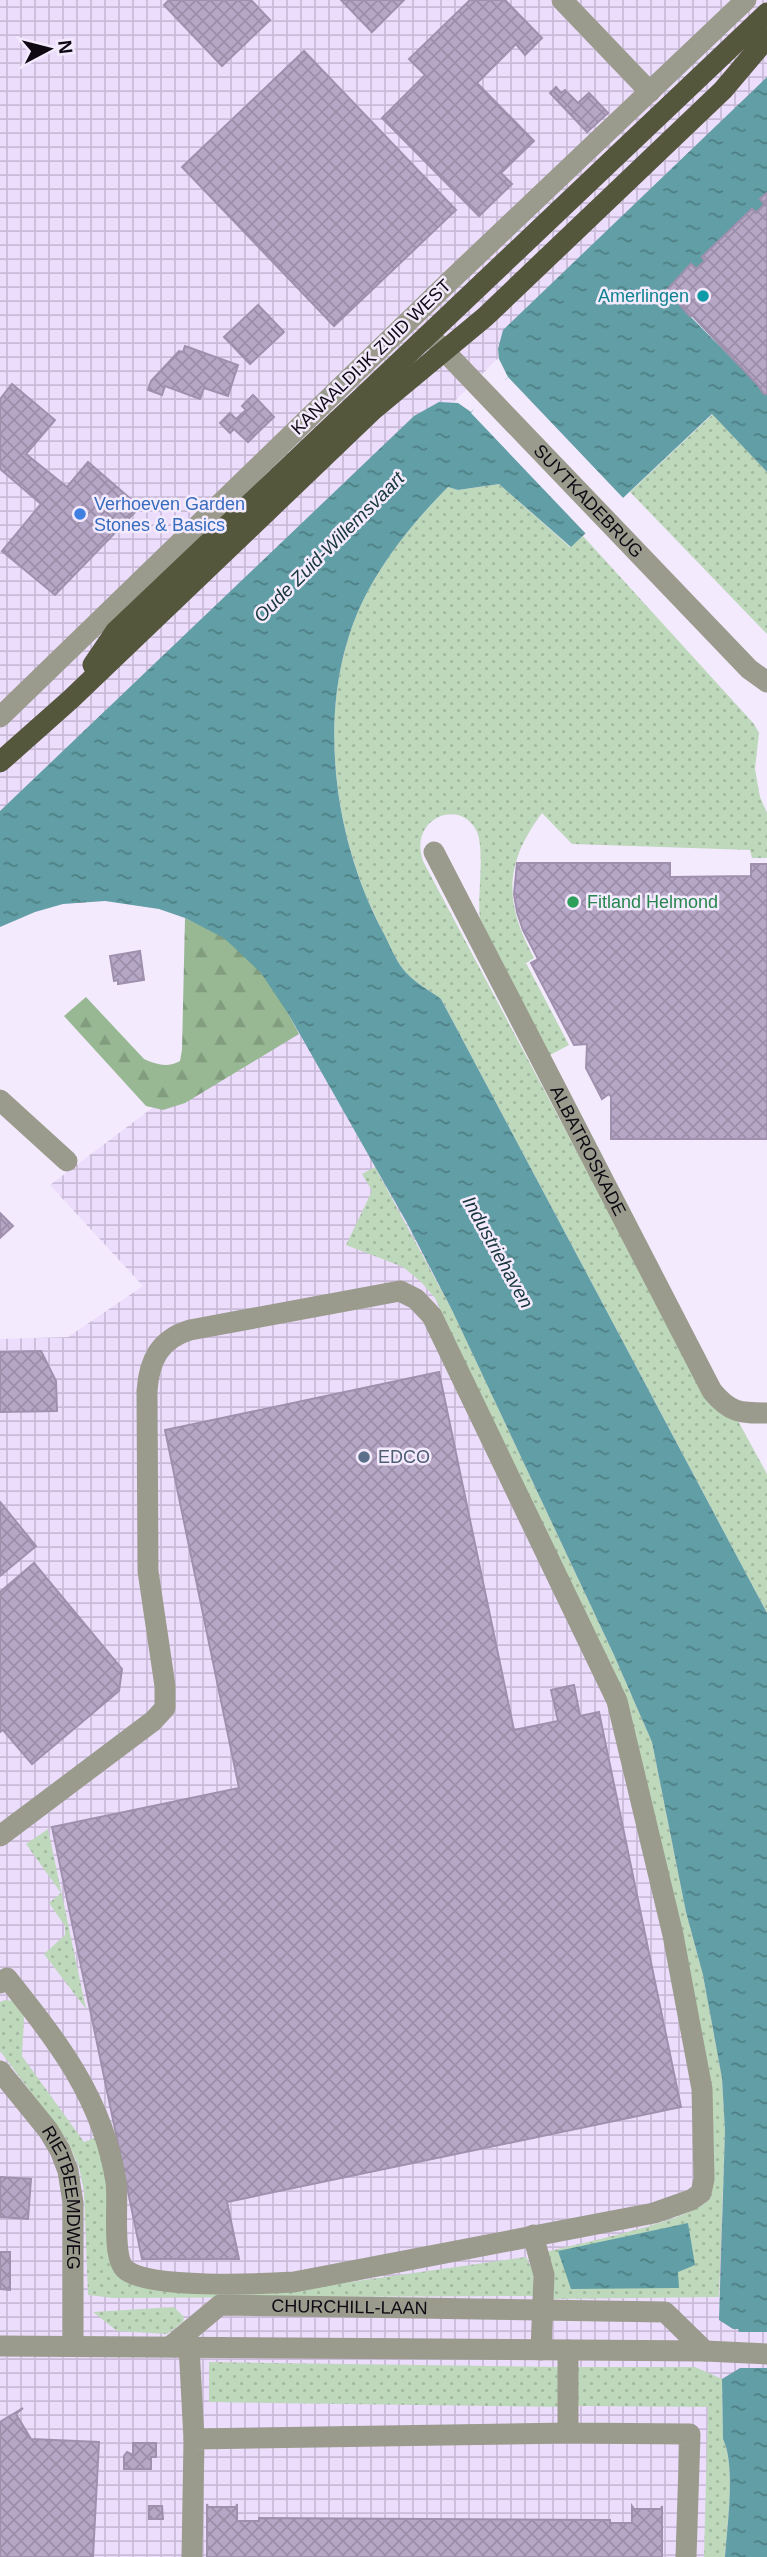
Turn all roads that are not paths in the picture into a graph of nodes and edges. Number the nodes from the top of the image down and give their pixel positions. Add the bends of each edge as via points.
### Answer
1 (562, 0) edge
2 (746, 0) edge
3 (767, 13) edge
4 (767, 38) edge
5 (650, 92) junction
6 (428, 334) junction
7 (444, 352) junction
8 (749, 669) junction
9 (767, 682) edge
10 (71, 699) junction
11 (767, 700) edge
12 (0, 717) edge
13 (0, 762) edge
14 (434, 852) dead end
15 (0, 1100) edge
16 (67, 1161) dead end
17 (767, 1413) edge
18 (0, 1836) edge
19 (0, 1983) edge
20 (0, 2071) edge
21 (533, 2235) junction
22 (543, 2311) junction
23 (73, 2345) junction
24 (180, 2345) junction
25 (0, 2346) edge
26 (541, 2350) junction
27 (568, 2350) junction
28 (705, 2351) junction
29 (767, 2354) edge
30 (568, 2433) junction
31 (194, 2439) junction
32 (192, 2557) edge
33 (686, 2557) edge

1 - 5 street
2 - 5 street, KANAALDIJK ZUID WEST
3 - 6 main road, KANAALDIJK ZUID WEST
4 - 7 main road, KANAALDIJK ZUID WEST via 723,90
5 - 12 street, KANAALDIJK ZUID WEST
6 - 7 street, SUYTKADEBRUG
6 - 10 main road, KANAALDIJK ZUID WEST via 116,631
7 - 8 street, SUYTKADEBRUG
7 - 10 main road, KANAALDIJK ZUID WEST via 373,410
8 - 9 street, SUYTKADEBRUG
8 - 11 street, SUYTKADEBRUG
10 - 13 main road, KANAALDIJK ZUID WEST
14 - 17 street, ALBATROSKADE via 712,1391 724,1406 738,1412
15 - 16 street
18 - 21 street via 165,1709 148,1571 146,1402 155,1354 176,1335 190,1330 400,1291 416,1299 432,1316 617,1701 673,1935 702,2088 701,2193 654,2213
19 - 21 street via 7,1978 54,2036 93,2102 116,2183 118,2255 122,2269 136,2277 161,2282 294,2282
20 - 23 street, RIETBEEMDWEG via 48,2130 68,2171 73,2203
21 - 22 street via 544,2275
22 - 24 street, CHURCHILL-LAAN via 220,2305
22 - 26 street
22 - 28 street, CHURCHILL-LAAN via 665,2312
23 - 24 street
23 - 25 street
24 - 26 street
24 - 31 street
26 - 27 street
27 - 28 street
27 - 30 street
28 - 29 street
30 - 31 street
30 - 33 street via 690,2434
31 - 32 street

